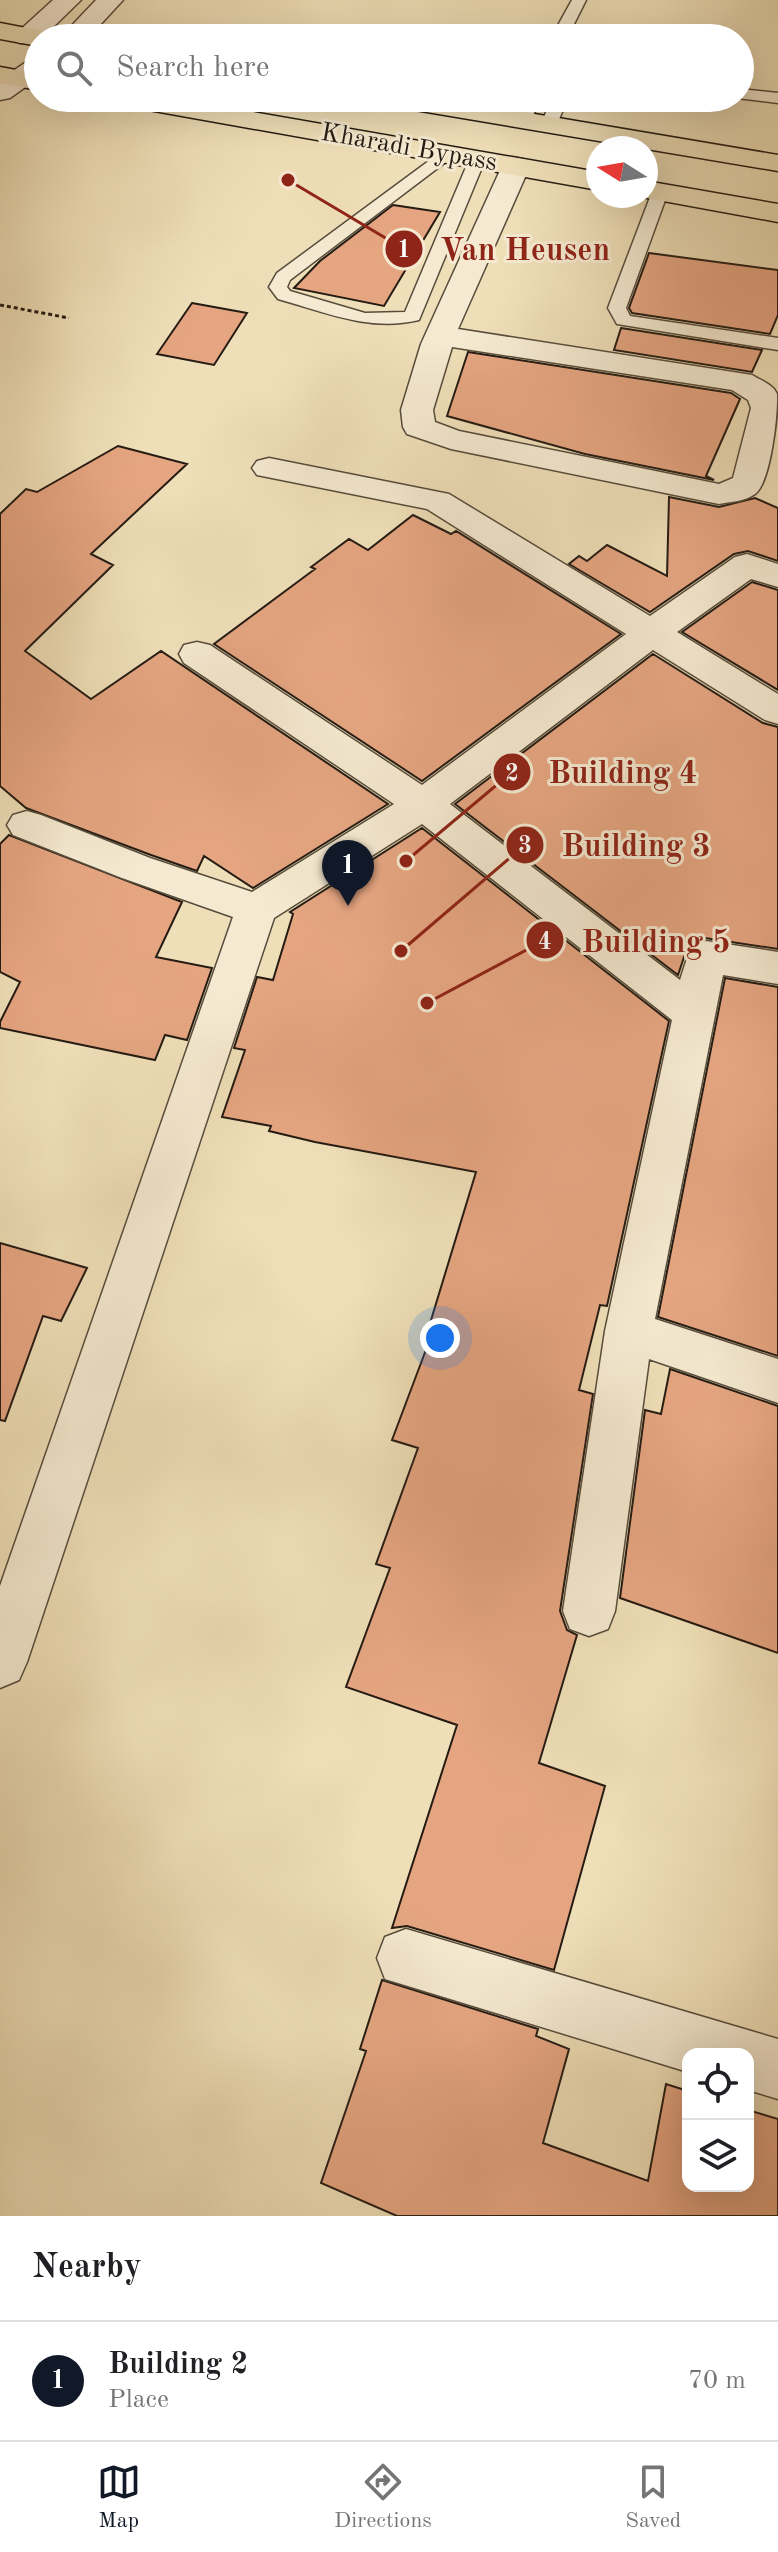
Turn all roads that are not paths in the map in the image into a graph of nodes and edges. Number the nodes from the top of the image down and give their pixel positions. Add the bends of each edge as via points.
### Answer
1 (68, 0) edge
2 (110, 0) edge
3 (579, 0) edge
4 (46, 24) edge
5 (87, 24) edge
6 (566, 24) edge
7 (0, 31) edge
8 (24, 36) edge
9 (24, 44) edge
10 (0, 60) edge
11 (754, 95) edge
12 (778, 98) edge
13 (206, 112) edge
14 (535, 114) edge
15 (445, 154) junction
16 (477, 160) junction
17 (778, 163) edge
18 (516, 166) junction
19 (586, 179) edge
20 (658, 192) edge
21 (648, 208) edge
22 (778, 213) edge
23 (440, 336) junction
24 (778, 344) edge
25 (269, 468) dead end
26 (778, 541) edge
27 (762, 570) edge
28 (650, 634) junction
29 (197, 654) dead end
30 (778, 711) edge
31 (423, 804) junction
32 (27, 825) dead end
33 (256, 909) junction
34 (778, 968) edge
35 (694, 1014) junction
36 (629, 1331) junction
37 (778, 1381) edge
38 (589, 1611) dead end
39 (0, 1662) edge
40 (406, 1958) dead end
41 (708, 2048) edge
42 (754, 2062) edge
43 (778, 2069) edge

1 - 4 street
2 - 5 street
3 - 6 lane
7 - 8 highway
9 - 10 street
11 - 12 lane
13 - 15 highway, Kharadi Bypass
14 - 17 highway, Kharadi Bypass
15 - 16 highway, Kharadi Bypass
15 - 16 lane via 283,277 278,287 284,295 379,320 413,316
16 - 18 highway, Kharadi Bypass
18 - 19 highway, Kharadi Bypass
18 - 23 street
20 - 22 highway
21 - 24 lane via 617,308 623,320
23 - 23 street via 741,382 762,395 767,408 749,481 741,489 719,494 451,439 419,427 417,410
25 - 28 street via 437,501
26 - 27 street
27 - 28 street
28 - 30 street
28 - 31 street
29 - 31 street
31 - 33 street
31 - 35 street
32 - 33 street
33 - 39 street
34 - 35 street via 706,957
35 - 36 street
36 - 37 street
36 - 38 street
40 - 41 street
42 - 43 street

